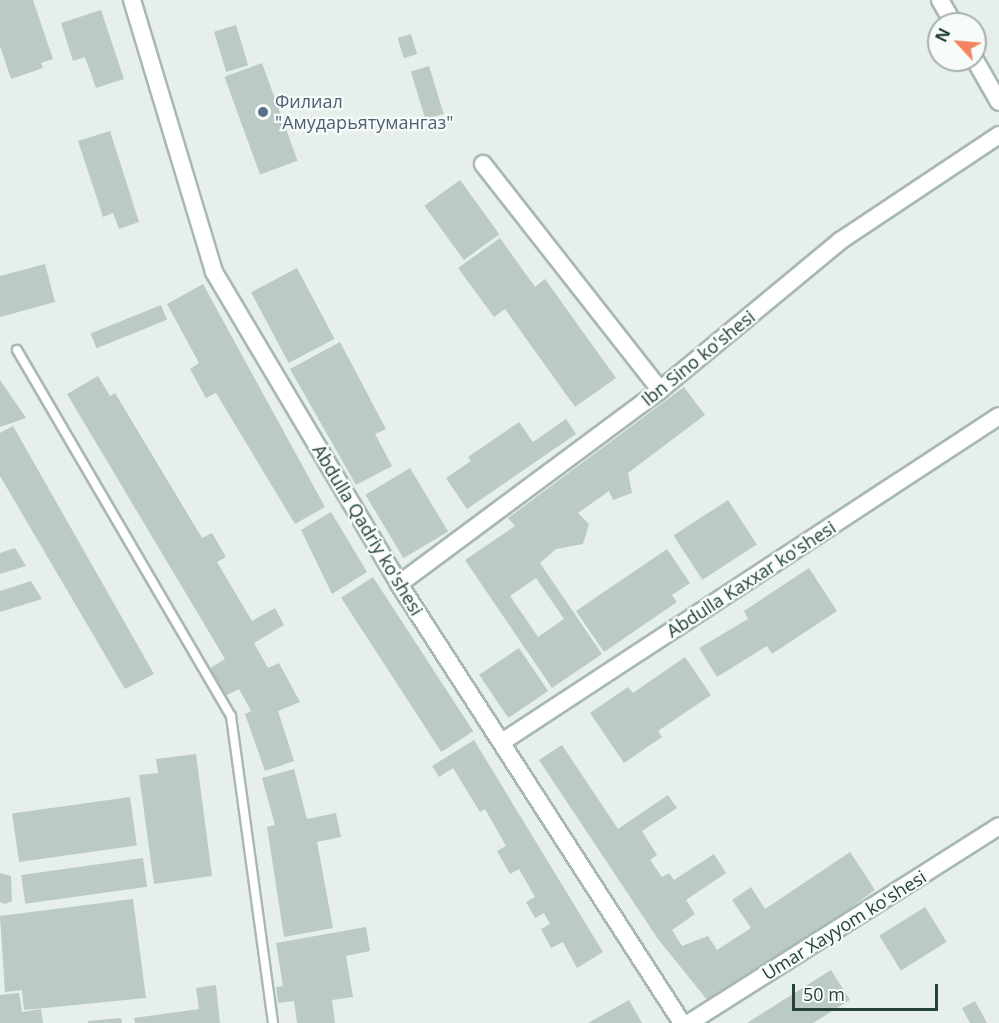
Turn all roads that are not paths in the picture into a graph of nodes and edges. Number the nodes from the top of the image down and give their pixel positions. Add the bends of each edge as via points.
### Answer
1 (132, 0) edge
2 (982, 72) edge
3 (999, 102) edge
4 (999, 135) edge
5 (483, 164) dead end
6 (17, 350) dead end
7 (660, 390) junction
8 (999, 416) edge
9 (399, 584) junction
10 (502, 742) junction
11 (999, 826) edge
12 (273, 1023) edge
13 (682, 1023) edge
14 (690, 1023) edge

1 - 9 street, Abdulla Qadriy ko'shesi via 214,272
2 - 3 street
4 - 7 street, Ibn Sino ko'shesi via 840,241
5 - 7 street
6 - 12 lane via 231,716
7 - 9 street, Ibn Sino ko'shesi
8 - 10 street, Abdulla Kaxxar ko'shesi
9 - 10 street, Abdulla Qadriy ko'shesi
10 - 13 street, Abdulla Qadriy ko'shesi
11 - 14 street, Umar Xayyom ko'shesi

